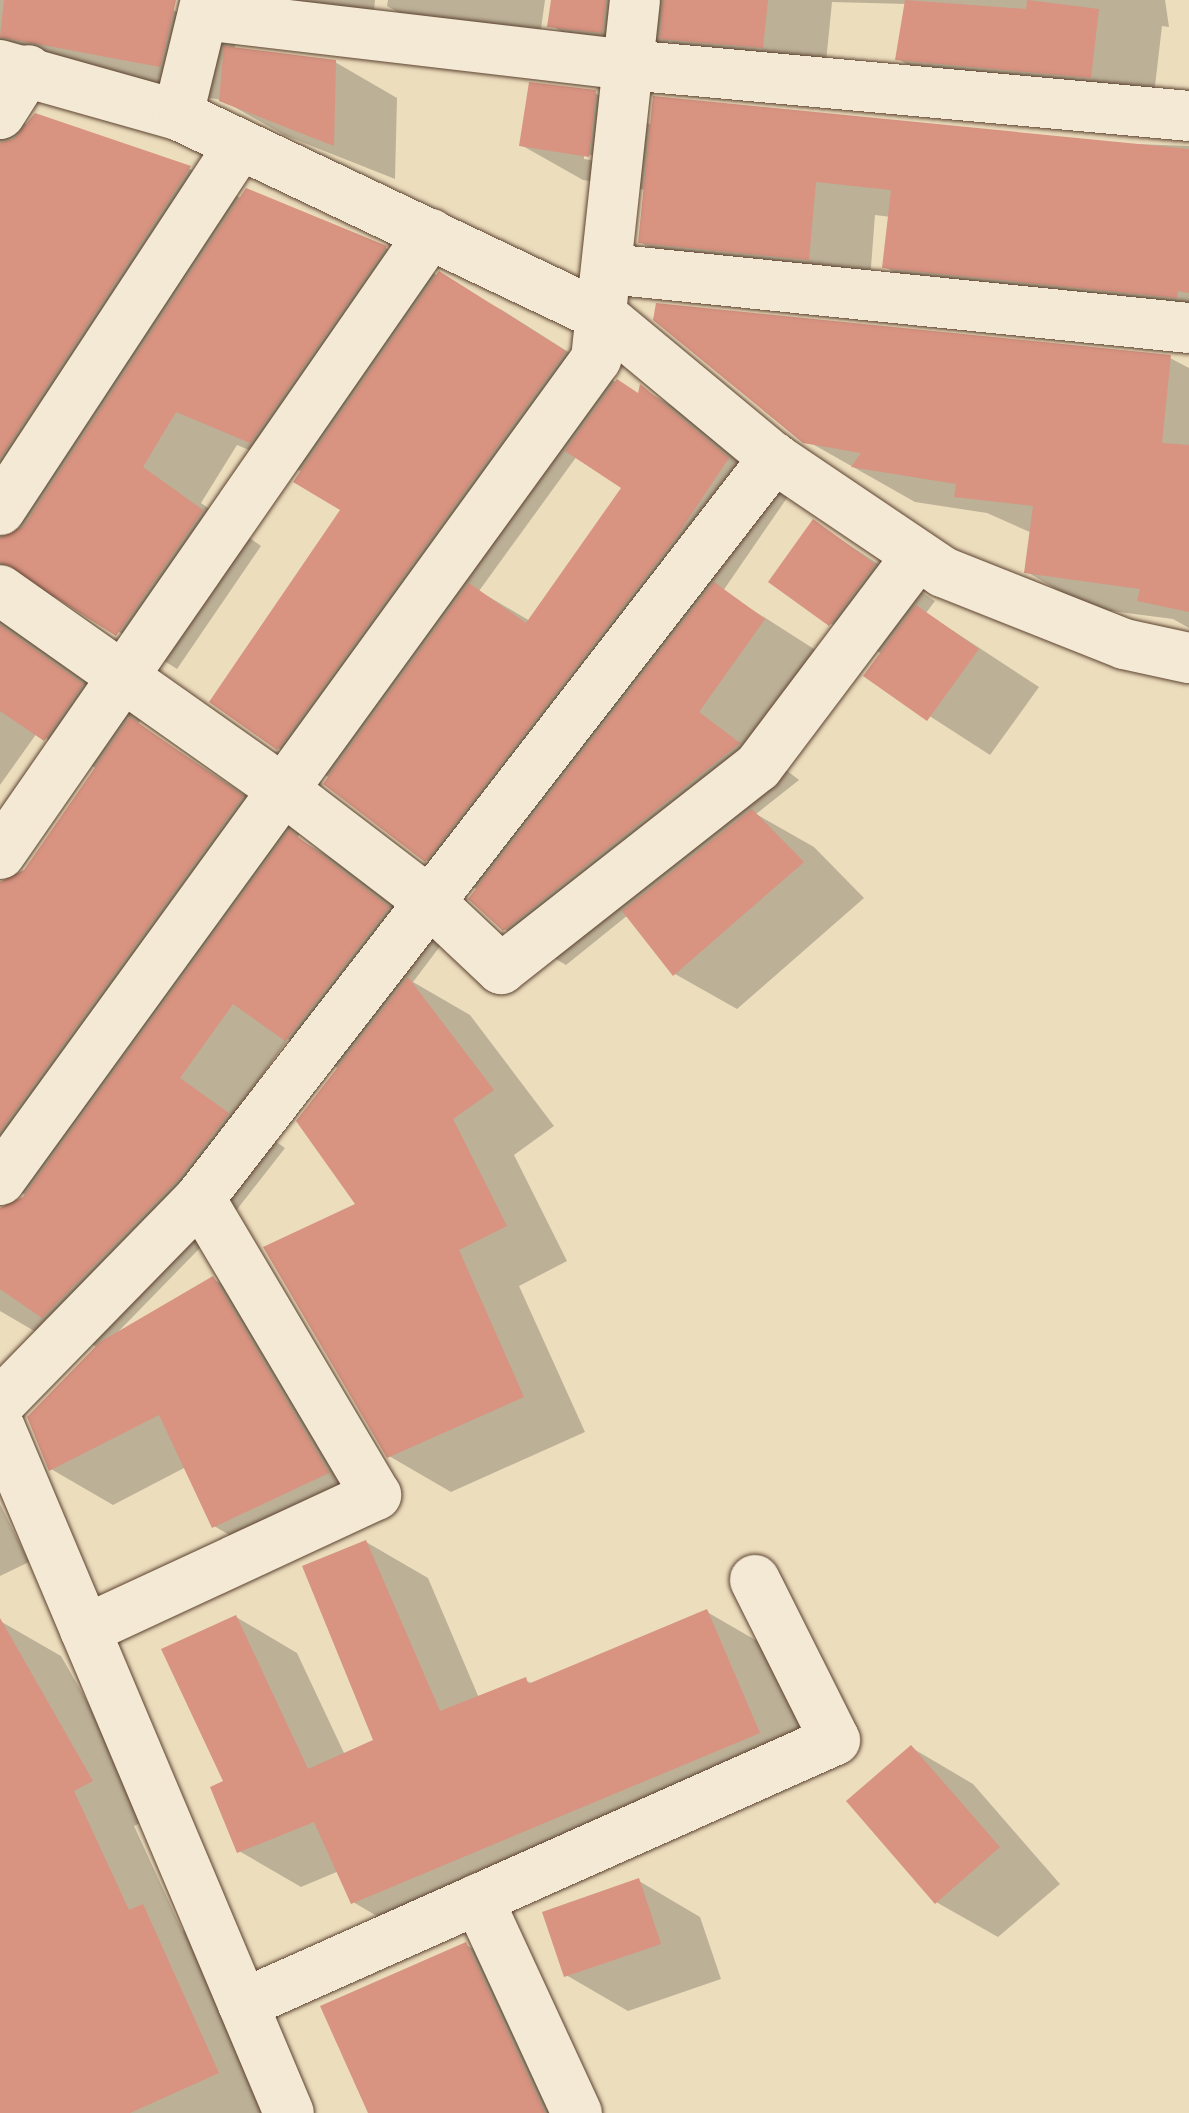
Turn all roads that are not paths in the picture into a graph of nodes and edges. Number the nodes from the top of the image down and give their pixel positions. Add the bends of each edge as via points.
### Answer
1 (635, 0) edge
2 (204, 8) edge
3 (628, 65) junction
4 (14, 68) edge
5 (0, 114) edge
6 (178, 115) junction
7 (1189, 116) edge
8 (240, 144) junction
9 (430, 234) junction
10 (606, 293) junction
11 (1189, 328) edge
12 (774, 458) junction
13 (0, 510) edge
14 (918, 556) junction
15 (0, 590) edge
16 (1189, 658) edge
17 (120, 680) junction
18 (281, 788) junction
19 (0, 854) edge
20 (430, 902) junction
21 (0, 1180) edge
22 (200, 1198) junction
23 (0, 1403) edge
24 (0, 1428) edge
25 (755, 1580) dead end
26 (85, 1630) junction
27 (478, 1899) junction
28 (243, 2004) junction
29 (289, 2113) edge
30 (577, 2113) edge

1 - 3 street
2 - 3 street
2 - 6 street
3 - 7 street
3 - 10 street
4 - 5 street
4 - 6 street
6 - 8 street
8 - 9 street
8 - 13 street
9 - 10 street
9 - 17 street
10 - 11 street
10 - 12 street
10 - 18 street via 596,359
12 - 14 street
12 - 20 street
14 - 16 street via 942,572 1124,644
14 - 20 street via 758,767 501,969
15 - 17 street
17 - 18 street
17 - 19 street
18 - 20 street
18 - 21 street
20 - 22 street
22 - 23 street
22 - 26 street via 376,1495
24 - 26 street
25 - 27 street via 836,1740
26 - 28 street
27 - 28 street
27 - 30 street
28 - 29 street

